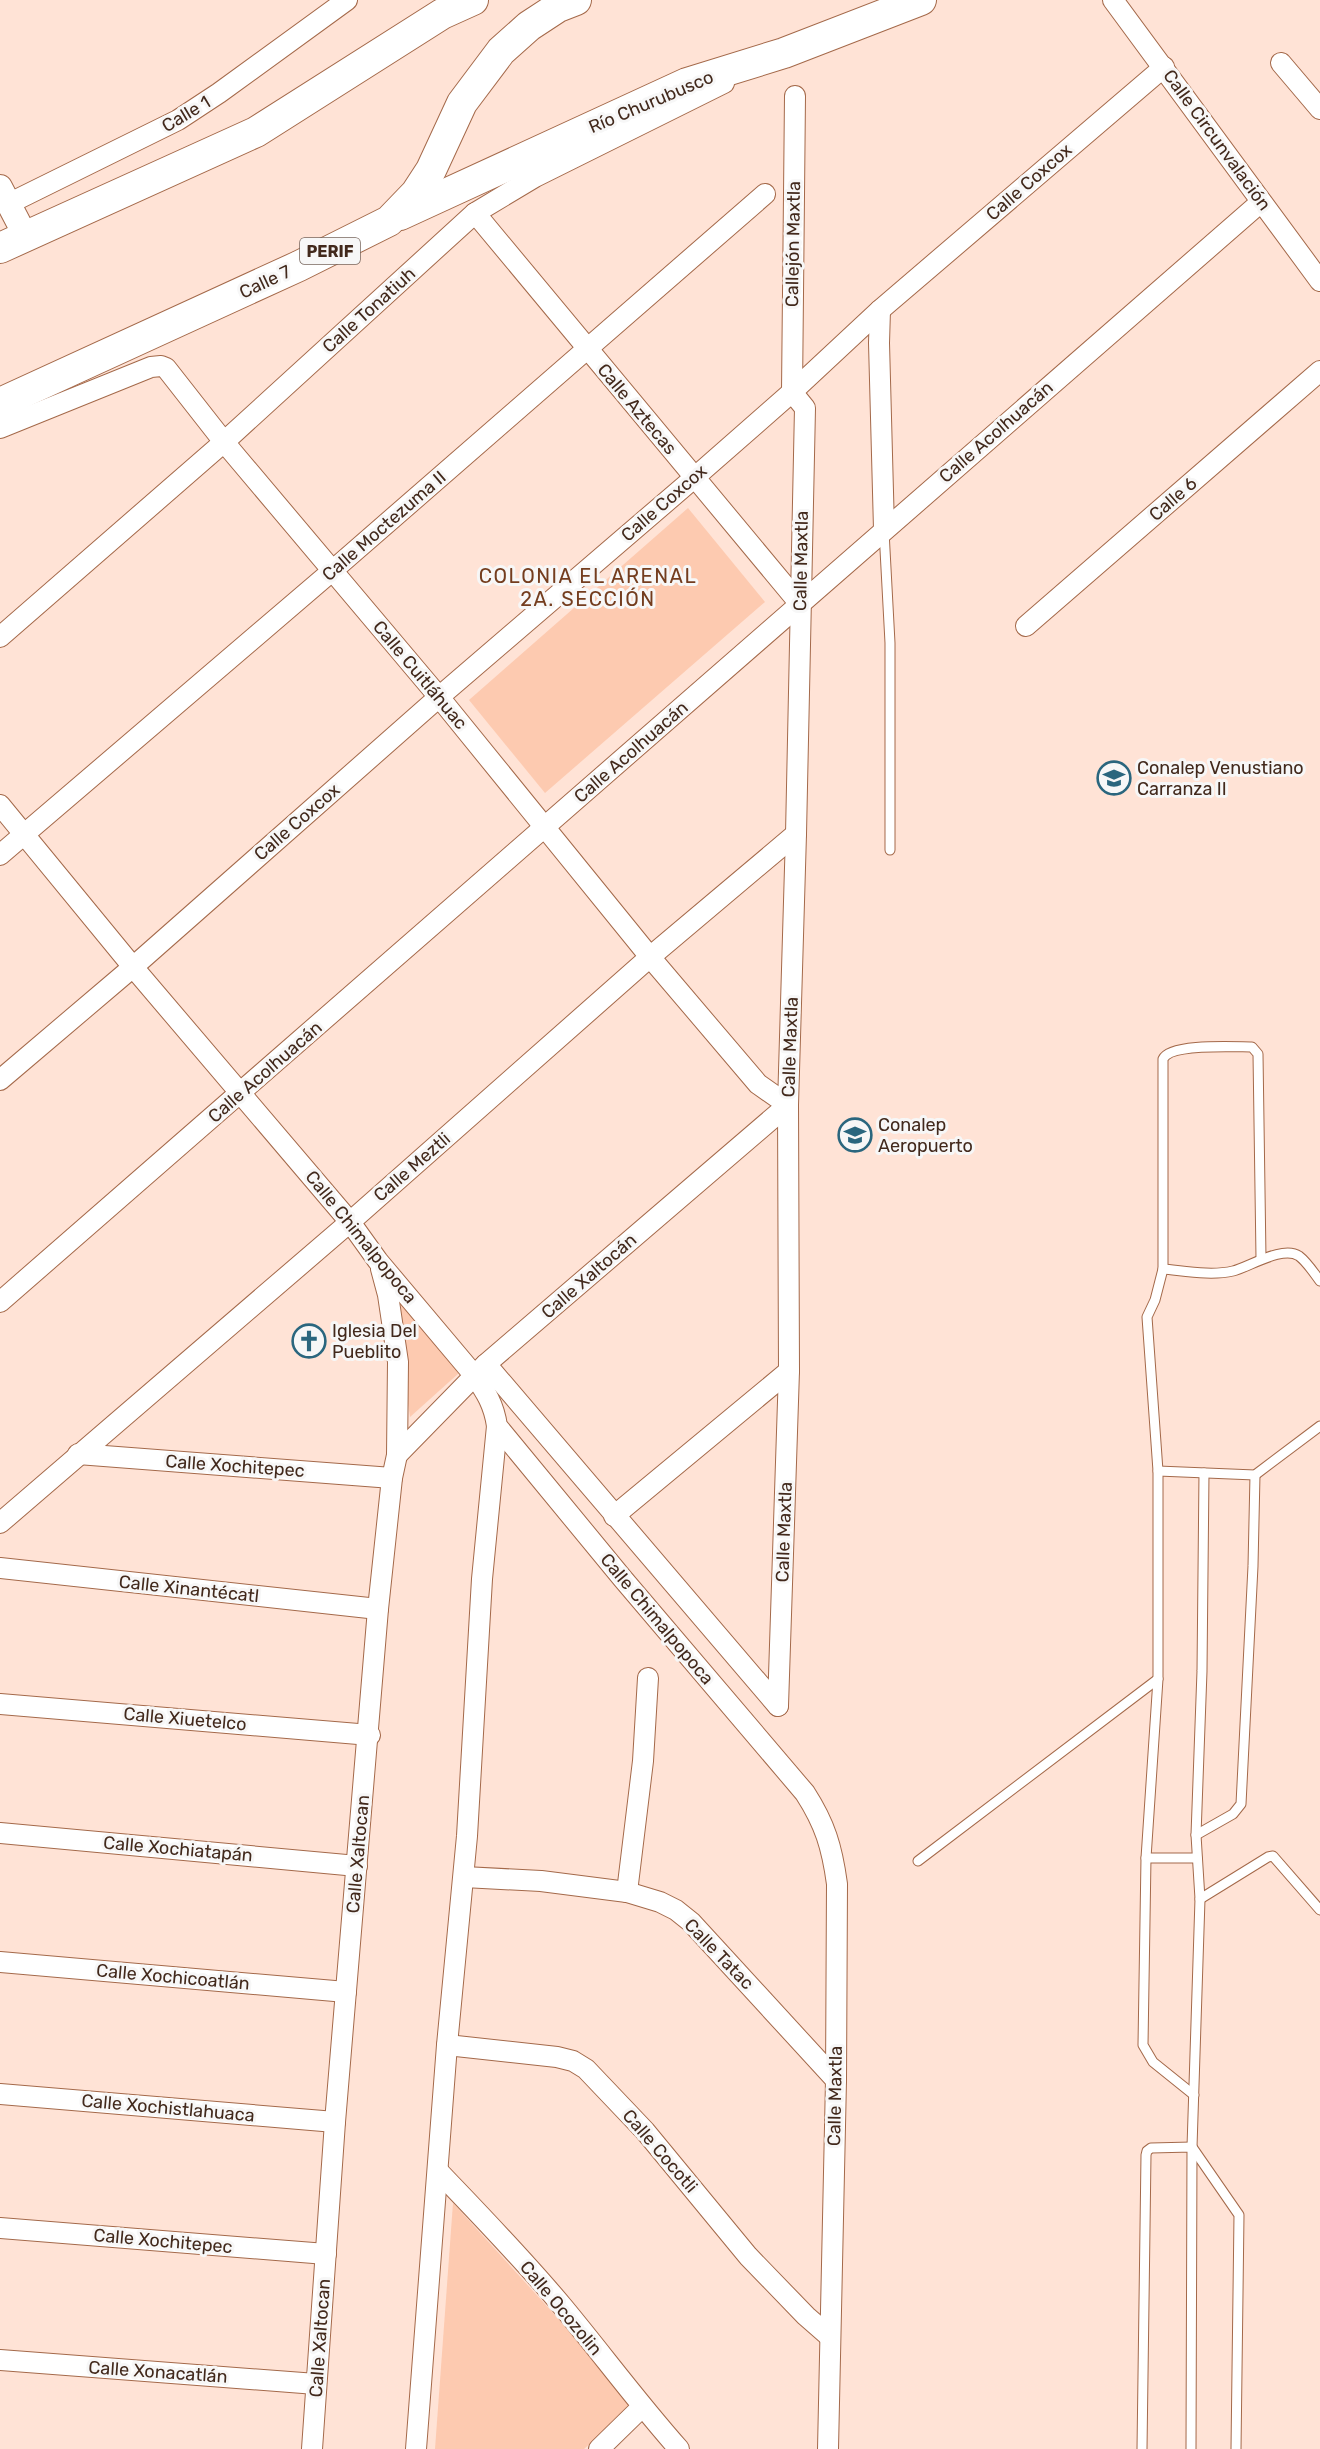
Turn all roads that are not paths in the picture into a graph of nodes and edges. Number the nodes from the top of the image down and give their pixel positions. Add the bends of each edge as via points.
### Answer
1 (347, 0) edge
2 (473, 0) edge
3 (576, 0) edge
4 (921, 0) edge
5 (1113, 0) edge
6 (784, 52) junction
7 (1281, 63) dead end
8 (1164, 67) junction
9 (795, 96) dead end
10 (1320, 109) edge
11 (765, 194) dead end
12 (3, 199) edge
13 (1261, 202) junction
14 (475, 213) junction
15 (389, 221) junction
16 (13, 242) edge
17 (1320, 281) edge
18 (880, 310) junction
19 (587, 349) junction
20 (1320, 372) edge
21 (792, 392) junction
22 (3, 418) edge
23 (224, 442) junction
24 (694, 477) junction
25 (884, 529) junction
26 (332, 571) junction
27 (800, 604) junction
28 (1026, 626) dead end
29 (0, 638) edge
30 (439, 697) junction
31 (0, 805) edge
32 (544, 828) junction
33 (24, 834) junction
34 (796, 834) junction
35 (890, 850) dead end
36 (0, 855) edge
37 (650, 957) junction
38 (133, 967) junction
39 (0, 1080) edge
40 (241, 1093) junction
41 (788, 1105) junction
42 (350, 1222) junction
43 (1261, 1258) junction
44 (378, 1261) junction
45 (1163, 1269) junction
46 (1320, 1281) edge
47 (0, 1302) edge
48 (480, 1370) junction
49 (789, 1371) junction
50 (497, 1426) junction
51 (1320, 1426) edge
52 (78, 1454) junction
53 (397, 1455) junction
54 (1158, 1471) junction
55 (1204, 1473) junction
56 (1255, 1475) junction
57 (392, 1478) junction
58 (614, 1516) junction
59 (0, 1523) edge
60 (0, 1568) edge
61 (378, 1609) junction
62 (648, 1678) dead end
63 (1158, 1679) junction
64 (0, 1704) edge
65 (370, 1735) junction
66 (776, 1761) joint
67 (0, 1833) edge
68 (1196, 1835) junction
69 (1146, 1858) junction
70 (1197, 1858) junction
71 (918, 1861) dead end
72 (357, 1866) junction
73 (464, 1877) junction
74 (627, 1892) junction
75 (1200, 1899) junction
76 (1320, 1910) edge
77 (0, 1962) edge
78 (346, 1992) junction
79 (447, 2045) junction
80 (836, 2080) junction
81 (0, 2094) edge
82 (1194, 2095) junction
83 (335, 2122) junction
84 (1192, 2147) junction
85 (439, 2172) junction
86 (0, 2228) edge
87 (326, 2254) junction
88 (830, 2337) junction
89 (0, 2360) edge
90 (316, 2384) junction
91 (642, 2407) junction
92 (312, 2449) edge
93 (416, 2449) edge
94 (599, 2449) edge
95 (678, 2449) edge
96 (828, 2449) edge
97 (1142, 2449) edge
98 (1191, 2449) edge
99 (1236, 2449) edge

1 - 12 street, Calle 1 via 178,120
2 - 16 main road via 442,14 256,132
3 - 15 main road, Calle 7 / PERIF via 529,26 501,51 462,103 416,193
4 - 6 main road, Río Churubusco
5 - 8 street, Calle Circunvalación
6 - 14 street, Calle Tonatiuh via 535,177
6 - 15 main road, Río Churubusco via 687,82
7 - 10 street
8 - 13 street, Calle Circunvalación
8 - 18 street, Calle Coxcox
9 - 21 street, Callejón Maxtla
11 - 19 street, Calle Moctezuma II
12 - 16 street
13 - 17 street, Calle Circunvalación
13 - 25 street, Calle Acolhuacán
14 - 19 street, Calle Aztecas
14 - 23 street, Calle Tonatiuh
15 - 22 main road, Calle 7 / PERIF
18 - 21 street, Calle Coxcox
18 - 25 street
19 - 24 street, Calle Aztecas
19 - 26 street, Calle Moctezuma II
20 - 28 street, Calle 6
21 - 24 street, Calle Coxcox
21 - 27 street, Calle Maxtla via 805,408
22 - 23 street, Calle Cuitláhuac via 156,365 170,372
23 - 26 street, Calle Cuitláhuac
23 - 29 street, Calle Tonatiuh
24 - 27 street, Calle Aztecas
24 - 30 street, Calle Coxcox
25 - 27 street, Calle Acolhuacán
25 - 35 lane via 890,643
26 - 30 street, Calle Cuitláhuac
26 - 33 street, Calle Moctezuma II
27 - 32 street, Calle Acolhuacán
27 - 34 street, Calle Maxtla
30 - 32 street, Calle Cuitláhuac
30 - 38 street, Calle Coxcox
31 - 33 street, Calle Chimalpopoca
32 - 37 street, Calle Cuitláhuac
32 - 40 street, Calle Acolhuacán
33 - 36 street, Calle Moctezuma II
33 - 38 street, Calle Chimalpopoca
34 - 37 street, Calle Meztli
34 - 41 street, Calle Maxtla
37 - 41 street, Calle Cuitláhuac via 758,1084
37 - 42 street, Calle Meztli
38 - 39 street, Calle Coxcox
38 - 40 street, Calle Chimalpopoca
40 - 42 street, Calle Chimalpopoca
40 - 47 street, Calle Acolhuacán
41 - 48 street, Calle Xaltocán
41 - 49 street, Calle Maxtla
42 - 44 street, Calle Chimalpopoca
42 - 52 street, Calle Meztli
43 - 45 lane via 1232,1271
43 - 45 lane via 1258,1054 1252,1047 1206,1047 1170,1052 1163,1059
43 - 46 lane via 1296,1254
44 - 48 street, Calle Chimalpopoca
44 - 53 street, Calle Xaltocan via 388,1296 398,1362
45 - 54 lane via 1147,1317
48 - 50 street, Calle Chimalpopoca
48 - 53 street, Calle Xaltocán
48 - 58 street
49 - 58 street
49 - 58 street, Calle Maxtla via 778,1706
50 - 66 street, Calle Chimalpopoca
50 - 73 street via 482,1579
51 - 56 lane
52 - 57 street, Calle Xochitepec
52 - 59 street, Calle Meztli
53 - 57 street, Calle Xaltocan
54 - 55 lane
54 - 63 lane
55 - 56 lane
55 - 68 lane
56 - 68 lane via 1241,1804 1233,1814
57 - 61 street, Calle Xaltocan
60 - 61 street, Calle Xinantécatl
61 - 65 street, Calle Xaltocan
62 - 74 street via 643,1761
63 - 69 lane
63 - 71 lane
64 - 65 street, Calle Xiuetelco
65 - 72 street, Calle Xaltocan
66 - 80 street, Calle Maxtla via 821,1817 833,1855 837,1884
67 - 72 street, Calle Xochiatapán
68 - 70 lane
69 - 70 lane
69 - 82 lane via 1143,2045 1154,2062
70 - 75 lane
72 - 78 street, Calle Xaltocan
73 - 74 street, Calle Tatac via 541,1881
73 - 79 street
74 - 80 street, Calle Tatac via 660,1902 691,1922
75 - 76 lane via 1273,1856
75 - 82 lane
77 - 78 street, Calle Xochicoatlán
78 - 83 street, Calle Xaltocan
79 - 85 street
79 - 88 street, Calle Cocotli via 557,2057 586,2069 645,2130 748,2256
80 - 88 street, Calle Maxtla
81 - 83 street, Calle Xochistlahuaca
82 - 84 lane
83 - 87 street, Calle Xaltocan
84 - 97 lane via 1151,2148 1146,2155
84 - 98 lane
84 - 99 lane via 1239,2215
85 - 91 street, Calle Ocozolin via 557,2301
85 - 93 street
86 - 87 street, Calle Xochitepec
87 - 90 street, Calle Xaltocan
88 - 96 street, Calle Maxtla
89 - 90 street, Calle Xonacatlán
90 - 92 street, Calle Xaltocan
91 - 94 street
91 - 95 street, Calle Ocozolin

